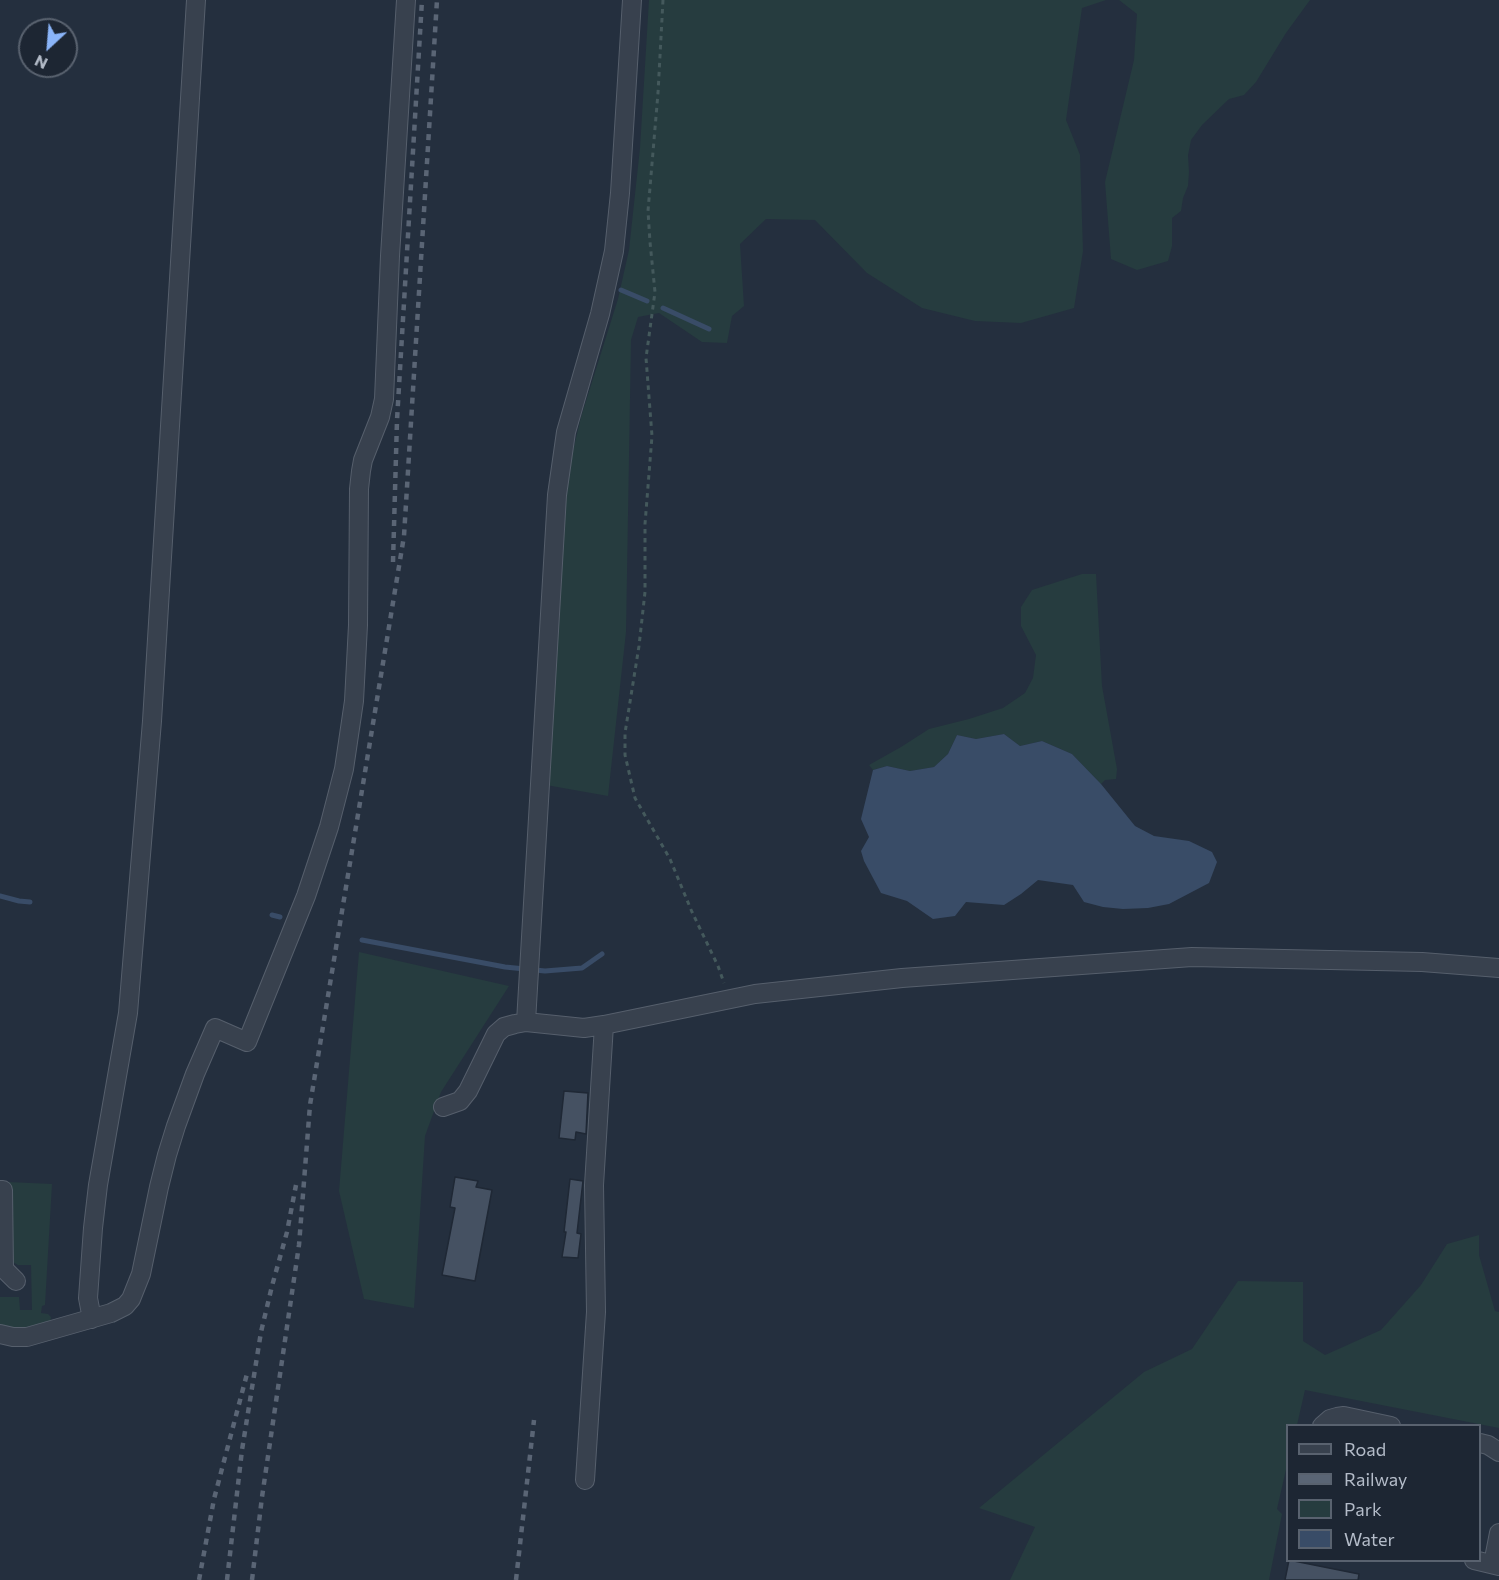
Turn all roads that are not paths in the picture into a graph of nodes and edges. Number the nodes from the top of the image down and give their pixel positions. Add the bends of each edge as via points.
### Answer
1 (196, 0) edge
2 (406, 0) edge
3 (632, 0) edge
4 (1499, 968) edge
5 (525, 1022) junction
6 (604, 1025) junction
7 (443, 1107) dead end
8 (0, 1190) edge
9 (16, 1281) dead end
10 (92, 1319) junction
11 (0, 1334) edge
12 (1323, 1424) edge
13 (1386, 1424) edge
14 (1481, 1443) edge
15 (1499, 1452) edge
16 (585, 1480) dead end
17 (1499, 1533) edge
18 (1481, 1562) edge
19 (1496, 1565) edge

1 - 10 lane via 153,710 128,1013 93,1228 88,1298
2 - 10 lane via 384,399 361,471 354,700 337,798 306,896 247,1042 215,1028 195,1074 161,1176 136,1290 125,1306
3 - 5 lane via 614,251 566,432 557,495
4 - 6 lane via 1422,962 1192,957 902,978 754,994
5 - 6 lane via 584,1028
5 - 7 lane via 504,1027 496,1034 468,1091 460,1101
6 - 16 lane via 594,1185 596,1312
8 - 9 lane via 4,1269
10 - 11 lane via 27,1337
12 - 13 lane via 1344,1416
14 - 15 lane
17 - 19 lane
18 - 19 lane

